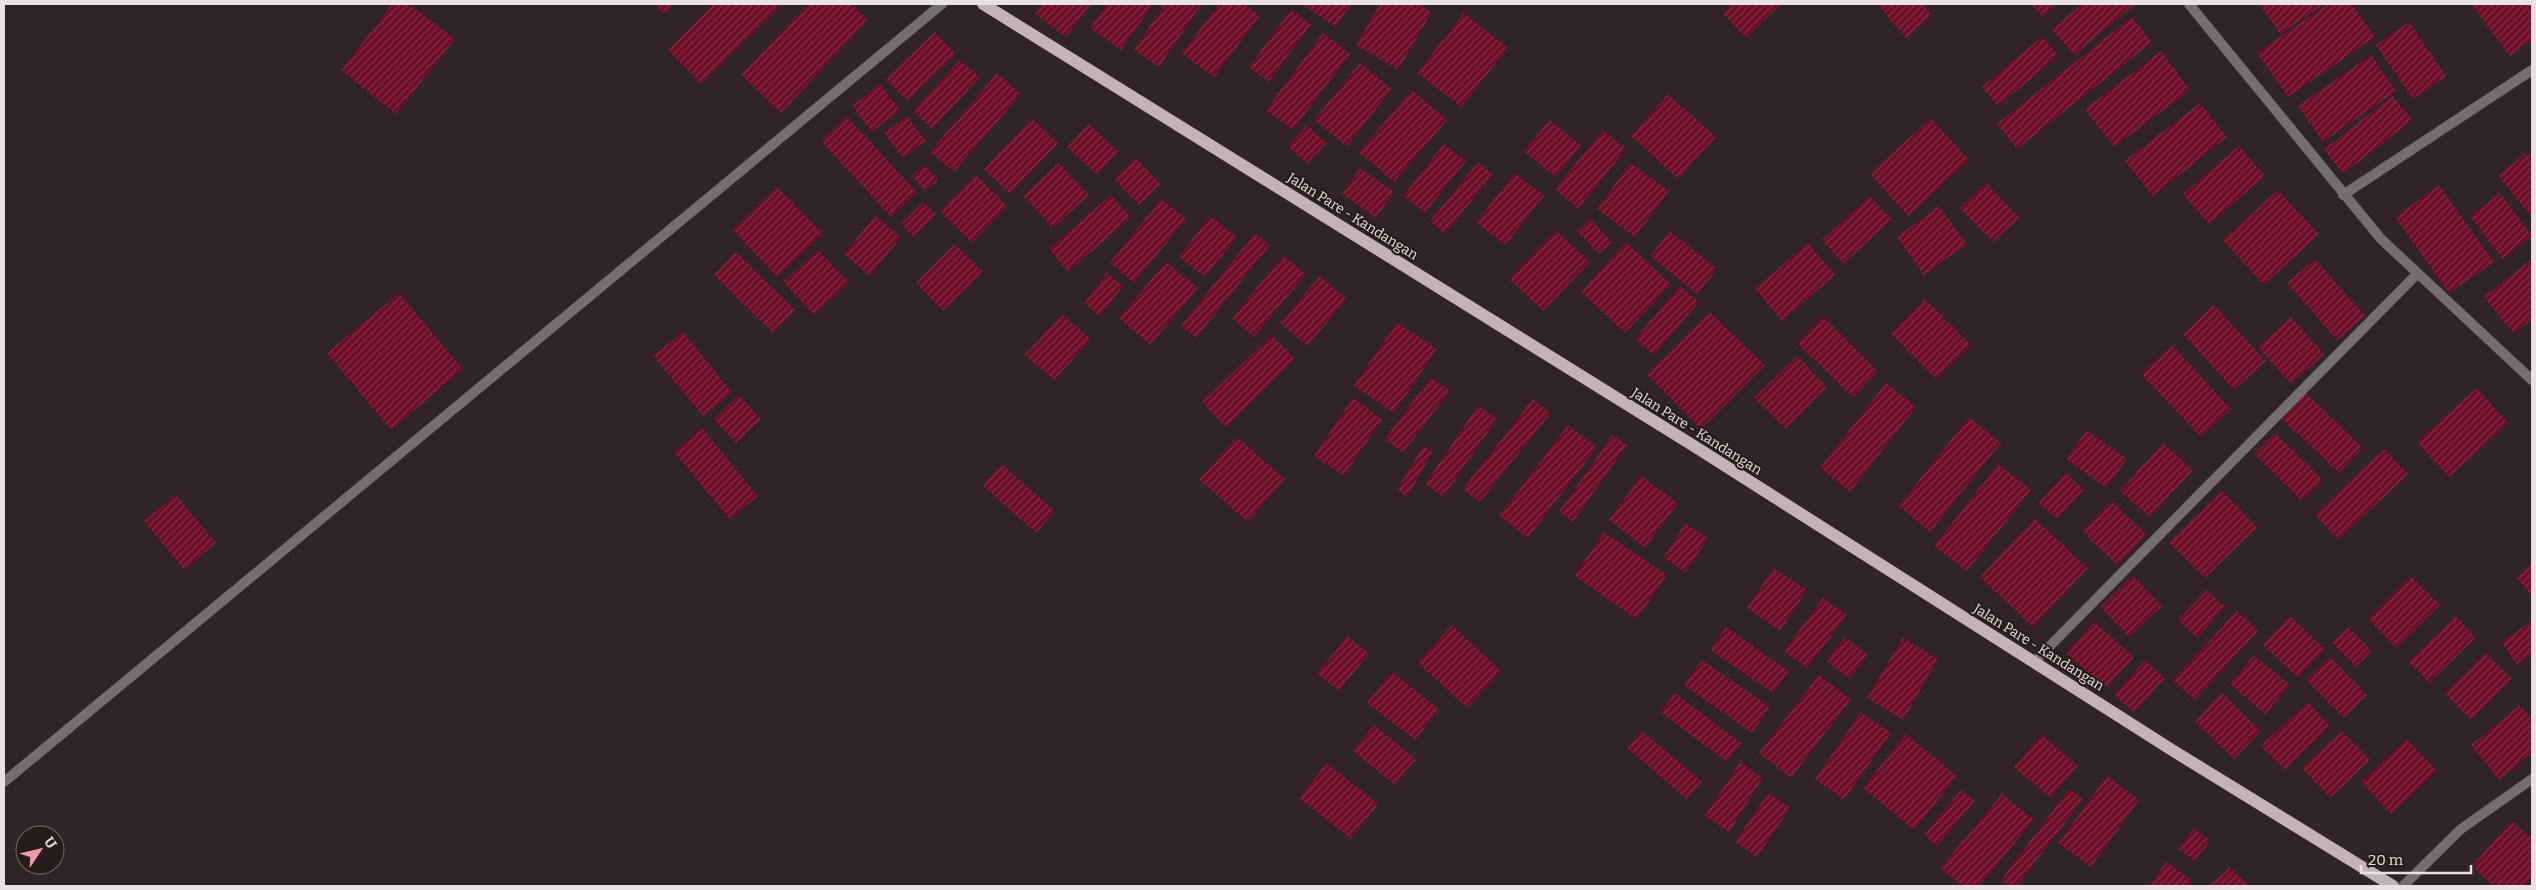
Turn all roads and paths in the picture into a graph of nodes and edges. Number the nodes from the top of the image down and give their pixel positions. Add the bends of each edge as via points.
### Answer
1 (942, 4) edge
2 (983, 4) edge
3 (2189, 4) edge
4 (2532, 70) edge
5 (2343, 194) junction
6 (2417, 274) junction
7 (2532, 380) edge
8 (2034, 662) junction
9 (2532, 779) edge
10 (4, 782) edge
11 (2393, 886) edge
12 (2403, 886) edge

1 - 10 street
2 - 8 main road, Jalan Pare - Kandangan via 1677,435
3 - 5 street
4 - 5 street
5 - 6 street via 2381,239
6 - 7 street
6 - 8 street
8 - 11 main road, Jalan Pare - Kandangan
9 - 12 street via 2461,829

